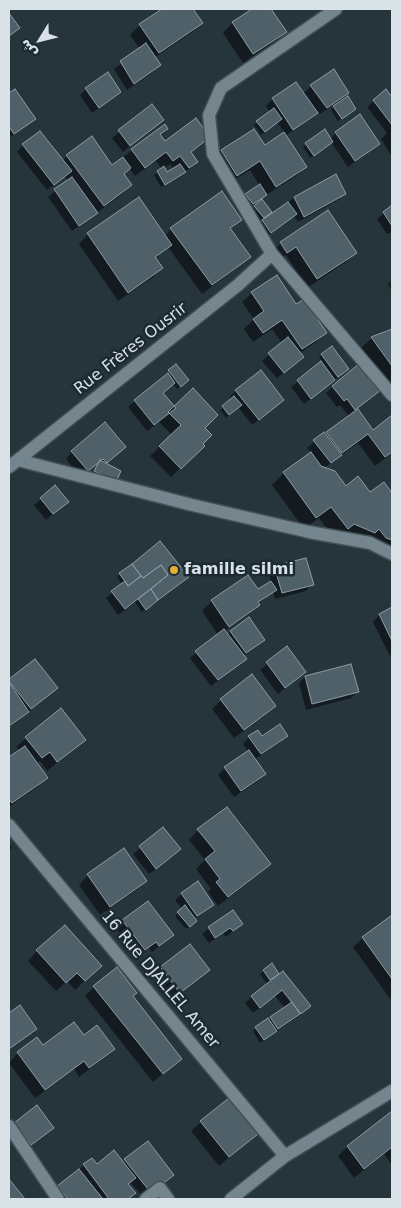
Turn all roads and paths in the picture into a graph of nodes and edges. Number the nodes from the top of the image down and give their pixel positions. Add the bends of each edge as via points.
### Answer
1 (336, 9) edge
2 (272, 254) junction
3 (392, 394) edge
4 (13, 464) edge
5 (392, 554) edge
6 (9, 825) edge
7 (392, 1091) edge
8 (9, 1126) edge
9 (285, 1156) junction
10 (58, 1199) edge
11 (146, 1199) edge
12 (168, 1199) edge
13 (231, 1199) edge

1 - 2 street via 220,88 209,115 213,154
2 - 3 street
2 - 4 street, Rue Frères Ousrir via 238,285
4 - 5 street via 370,543
6 - 9 street, 16 Rue DJALLEL Amer
7 - 9 street
8 - 10 street
9 - 13 street
11 - 12 street via 160,1188

